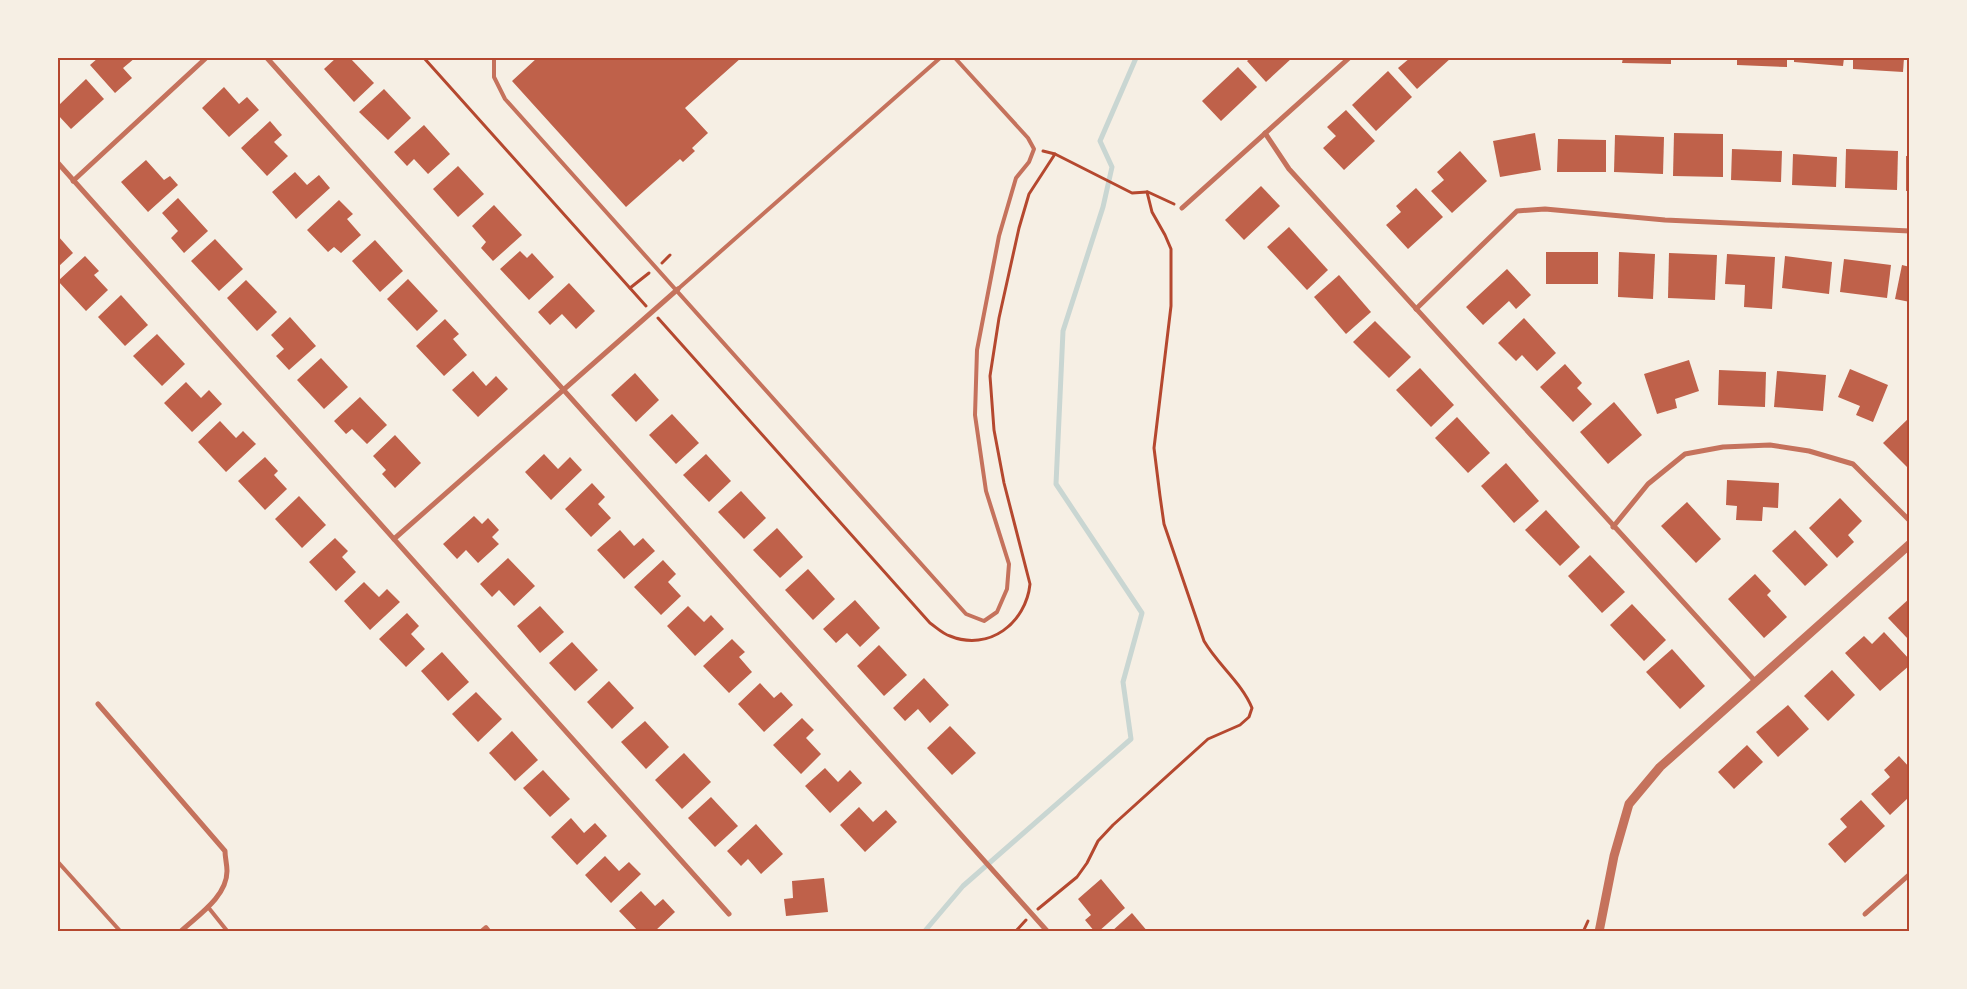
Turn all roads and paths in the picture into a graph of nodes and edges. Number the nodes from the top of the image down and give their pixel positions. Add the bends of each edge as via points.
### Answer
1 (206, 58) edge
2 (267, 58) edge
3 (424, 58) edge
4 (494, 58) edge
5 (940, 58) edge
6 (955, 58) edge
7 (1349, 58) edge
8 (1265, 133) junction
9 (58, 164) edge
10 (73, 181) junction
11 (1147, 192) junction
12 (1182, 208) joint
13 (1910, 231) edge
14 (670, 255) dead end
15 (665, 261) dead end
16 (648, 274) dead end
17 (630, 288) junction
18 (678, 289) junction
19 (644, 303) dead end
20 (1416, 309) junction
21 (661, 321) dead end
22 (564, 389) junction
23 (1910, 522) edge
24 (1613, 527) junction
25 (394, 539) junction
26 (1910, 544) edge
27 (1755, 681) junction
28 (98, 704) dead end
29 (58, 862) edge
30 (1910, 874) edge
31 (1042, 906) dead end
32 (208, 907) junction
33 (729, 914) dead end
34 (1865, 914) dead end
35 (1019, 926) dead end
36 (121, 932) edge
37 (180, 932) edge
38 (228, 932) edge
39 (480, 932) edge
40 (490, 932) edge
41 (1015, 932) edge
42 (1048, 932) edge
43 (1599, 932) edge

1 - 10 street
2 - 22 street
3 - 17 path
4 - 18 lane via 494,77 505,98
5 - 18 lane
6 - 18 lane via 1028,138 1034,149 1029,162 1016,178 999,236 977,350 976,424 986,490 1009,564 1007,589 997,612 984,621 966,614
7 - 8 street
8 - 12 street
8 - 20 street via 1289,169
9 - 10 street
10 - 25 street
11 - 12 path
11 - 21 path via 1132,193 1055,154 1029,194 999,318 990,376 994,430 1030,584 1029,598 1019,616 1005,629 972,642 949,636 930,623
11 - 31 path via 1152,212 1171,249 1171,306 1154,448 1164,524 1204,641 1248,698 1252,708 1249,717 1240,725 1208,739 1113,825 1098,841 1077,878
13 - 20 street via 1665,220 1545,209 1517,211
14 - 15 path
16 - 17 path
17 - 19 path
18 - 22 street
20 - 24 street
22 - 25 street
22 - 42 street
23 - 24 street via 1853,464 1809,451 1770,445 1723,447 1685,454 1648,484
24 - 27 street
25 - 33 street
26 - 27 street
27 - 43 street via 1660,767 1629,804 1614,856
28 - 32 street via 225,851 227,873 220,892
29 - 36 lane
30 - 34 street
32 - 37 street
32 - 38 lane
35 - 41 path
39 - 40 lane via 486,927

